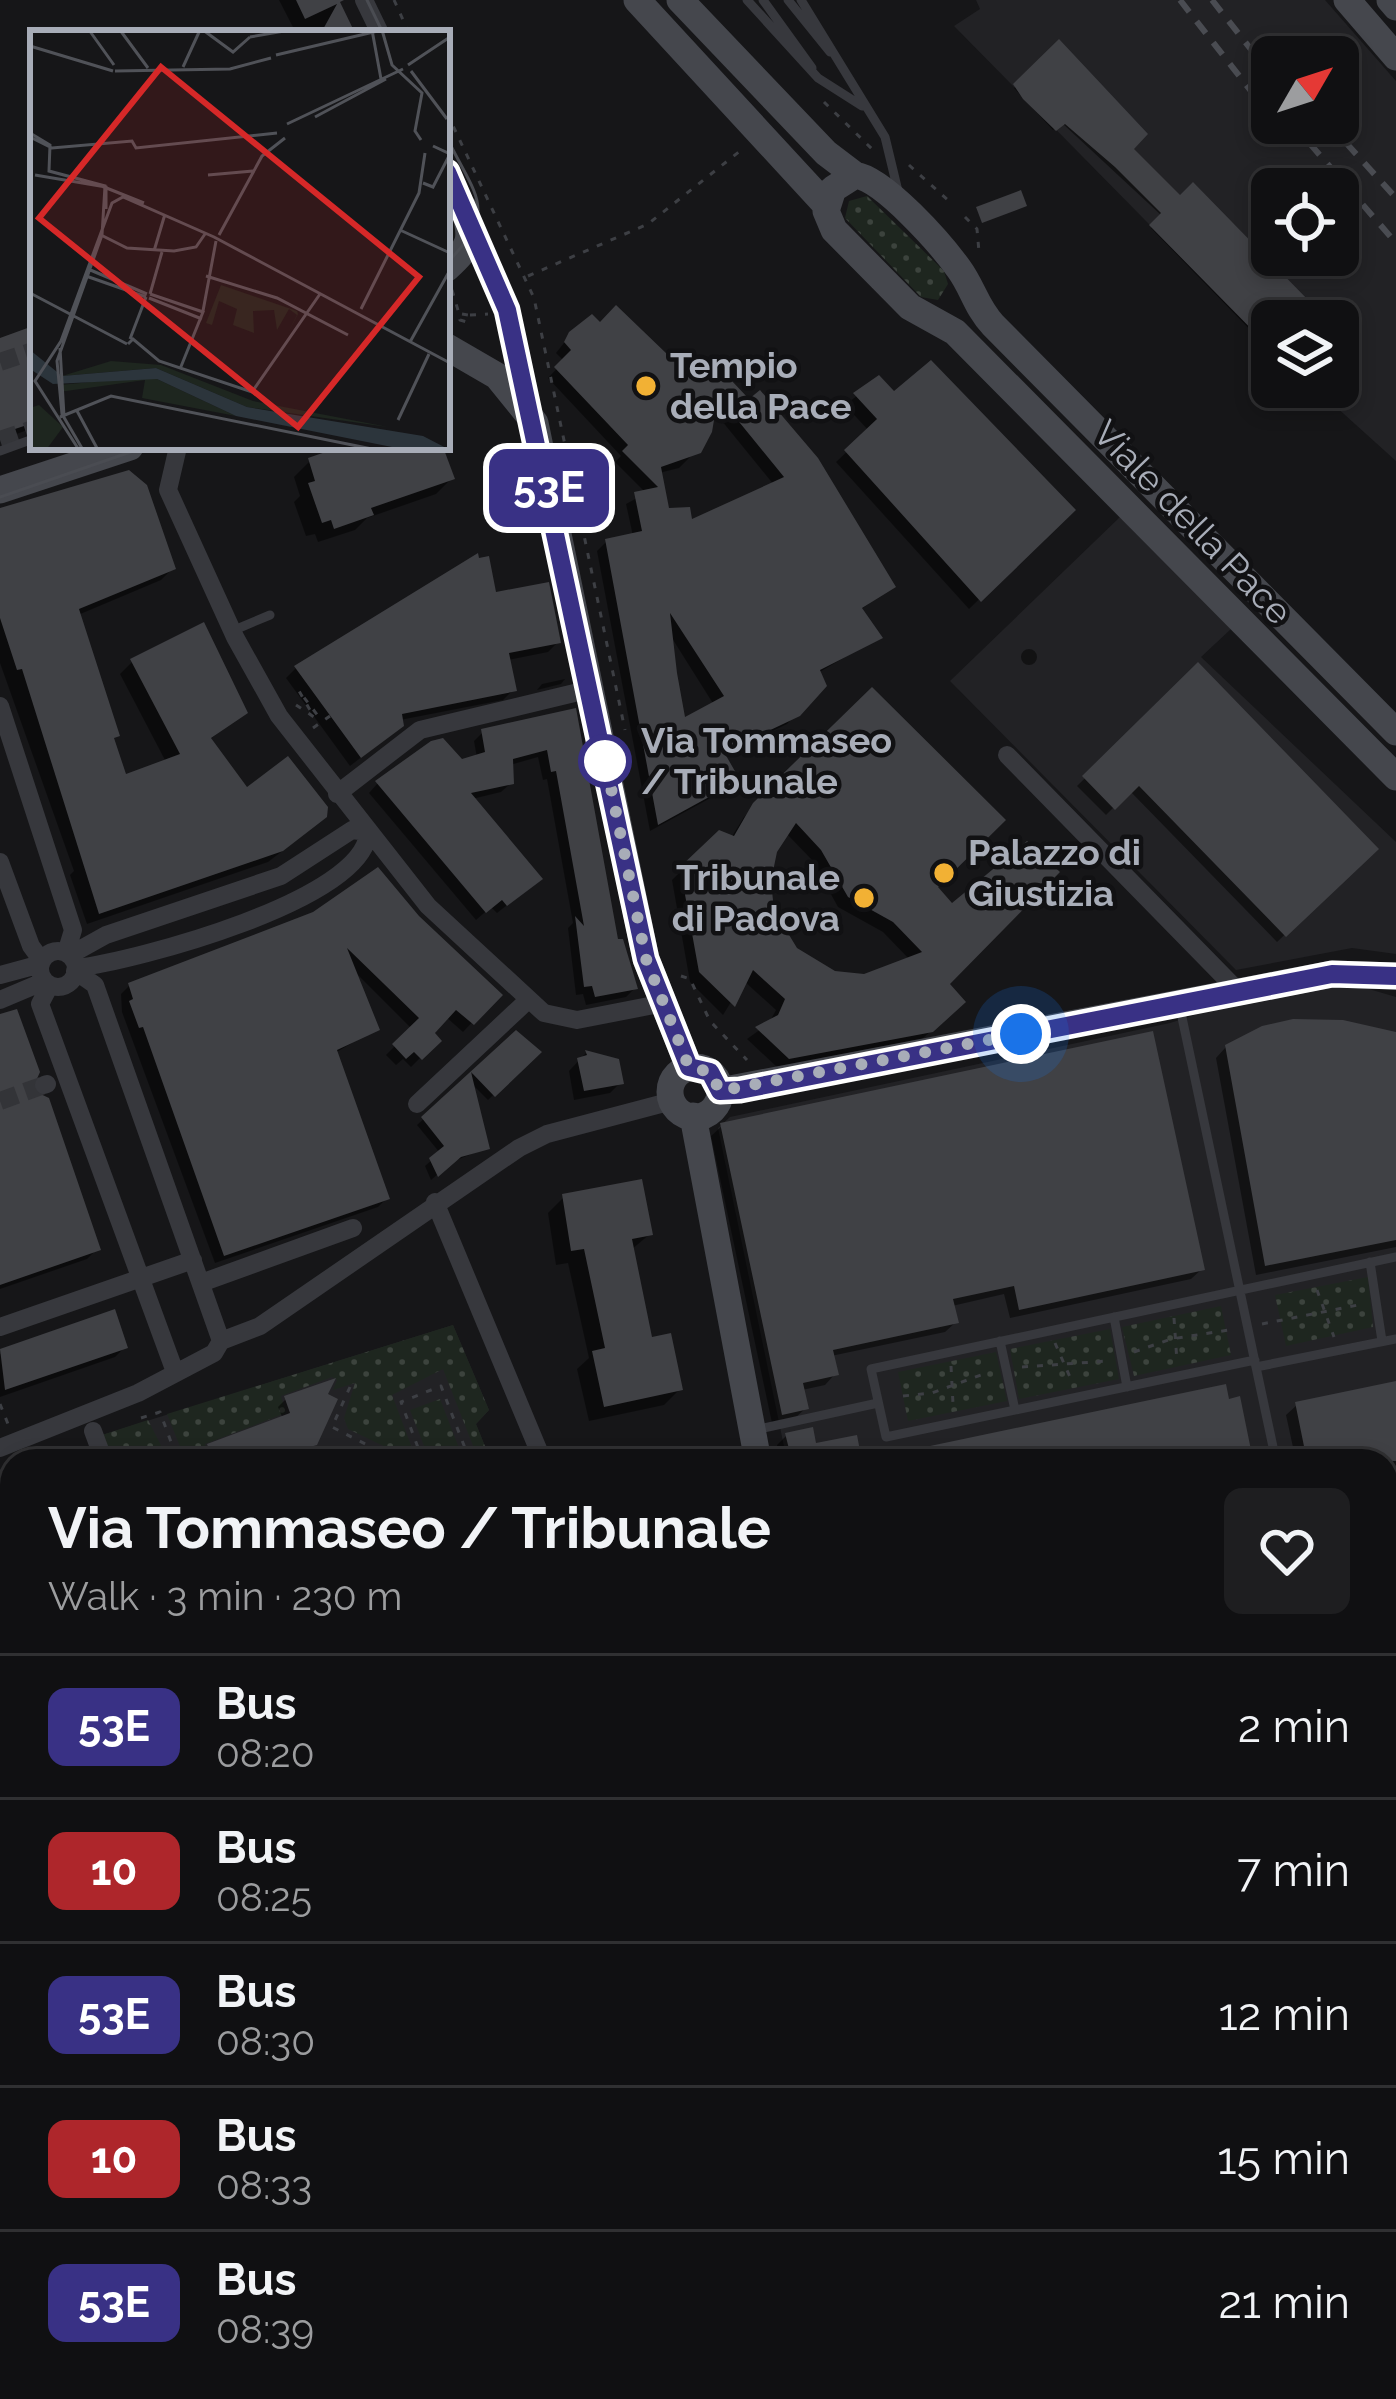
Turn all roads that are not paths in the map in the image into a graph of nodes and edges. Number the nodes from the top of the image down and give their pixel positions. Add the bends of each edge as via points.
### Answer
1 (364, 0) edge
2 (637, 0) edge
3 (680, 0) edge
4 (747, 0) edge
5 (763, 0) edge
6 (788, 0) edge
7 (801, 0) edge
8 (1347, 0) edge
9 (1390, 0) edge
10 (1396, 8) edge
11 (379, 30) edge
12 (1396, 57) edge
13 (841, 62) junction
14 (818, 78) junction
15 (866, 109) junction
16 (892, 158) junction
17 (450, 175) edge
18 (858, 176) junction
19 (826, 205) junction
20 (477, 206) junction
21 (903, 210) junction
22 (450, 230) edge
23 (450, 271) edge
24 (968, 287) junction
25 (938, 320) junction
26 (450, 349) edge
27 (30, 440) edge
28 (121, 450) edge
29 (177, 450) edge
30 (0, 451) edge
31 (0, 490) edge
32 (270, 615) dead end
33 (232, 631) junction
34 (591, 689) junction
35 (2, 720) edge
36 (1396, 732) edge
37 (1006, 755) dead end
38 (1396, 777) edge
39 (337, 794) junction
40 (368, 832) junction
41 (0, 862) edge
42 (281, 876) junction
43 (292, 904) junction
44 (72, 962) junction
45 (44, 973) junction
46 (0, 975) edge
47 (1396, 976) edge
48 (1239, 992) junction
49 (0, 1000) edge
50 (526, 1001) junction
51 (659, 1004) junction
52 (1179, 1005) junction
53 (689, 1067) junction
54 (720, 1091) junction
55 (417, 1104) dead end
56 (683, 1108) junction
57 (435, 1202) junction
58 (353, 1228) dead end
59 (1396, 1257) edge
60 (193, 1260) junction
61 (1370, 1262) junction
62 (140, 1280) junction
63 (201, 1282) junction
64 (1240, 1290) junction
65 (1114, 1317) junction
66 (0, 1327) edge
67 (1396, 1339) edge
68 (221, 1341) junction
69 (1000, 1341) junction
70 (1382, 1341) junction
71 (1256, 1363) junction
72 (175, 1372) junction
73 (1127, 1387) junction
74 (878, 1403) junction
75 (1015, 1410) junction
76 (752, 1431) junction
77 (93, 1432) dead end
78 (0, 1448) edge
79 (99, 1449) edge
80 (538, 1449) edge
81 (756, 1449) edge
82 (1274, 1449) edge

1 - 11 street
2 - 19 street, Viale della Pace
3 - 18 street, Viale della Pace via 819,146
4 - 14 lane
5 - 14 lane
6 - 13 lane
7 - 13 lane
8 - 12 street
9 - 10 street
13 - 15 lane
14 - 15 lane
15 - 16 lane
16 - 18 lane via 876,174
16 - 21 lane
17 - 20 street
18 - 19 street via 837,184
18 - 21 street, Viale della Pace
19 - 25 street, Viale della Pace via 837,234 917,314
20 - 22 street
20 - 23 street via 469,248
21 - 24 street, Viale della Pace
24 - 25 street via 961,308
24 - 36 street, Viale della Pace via 993,326
25 - 38 street, Viale della Pace
26 - 34 street via 497,376 535,423
27 - 30 lane
28 - 31 street
29 - 33 street via 168,490
32 - 33 lane
33 - 39 street via 279,716
34 - 39 street via 420,730
34 - 51 street
35 - 44 street via 73,930
37 - 48 street via 1115,875
39 - 40 street
40 - 42 street via 341,836
40 - 43 street via 358,859
40 - 50 street via 428,906
41 - 45 street
42 - 43 street
42 - 44 street via 106,935
43 - 44 street via 115,963
44 - 45 street via 55,951
44 - 45 street via 69,983
44 - 60 street via 95,985
45 - 46 street
45 - 49 street
45 - 62 street via 40,1004
47 - 48 street via 1357,970
48 - 52 street
50 - 51 street via 577,1020
50 - 55 street
51 - 53 street
52 - 54 street
52 - 64 lane
53 - 54 street via 710,1072
53 - 56 street via 671,1084
54 - 56 street via 715,1107
56 - 57 street via 547,1134
56 - 76 street
57 - 68 street via 260,1325
57 - 80 street
58 - 63 street
59 - 61 lane
60 - 62 street
60 - 63 street
61 - 64 lane
61 - 70 lane
62 - 66 street
62 - 72 street
63 - 68 street
64 - 65 lane
64 - 71 lane
65 - 69 lane
65 - 73 lane
67 - 70 lane
68 - 72 street via 214,1353
69 - 74 lane via 871,1370
69 - 75 lane
70 - 71 lane
71 - 73 lane
71 - 82 lane
72 - 78 street
73 - 75 lane
74 - 75 lane via 886,1437
74 - 76 lane
76 - 81 street
77 - 79 street

